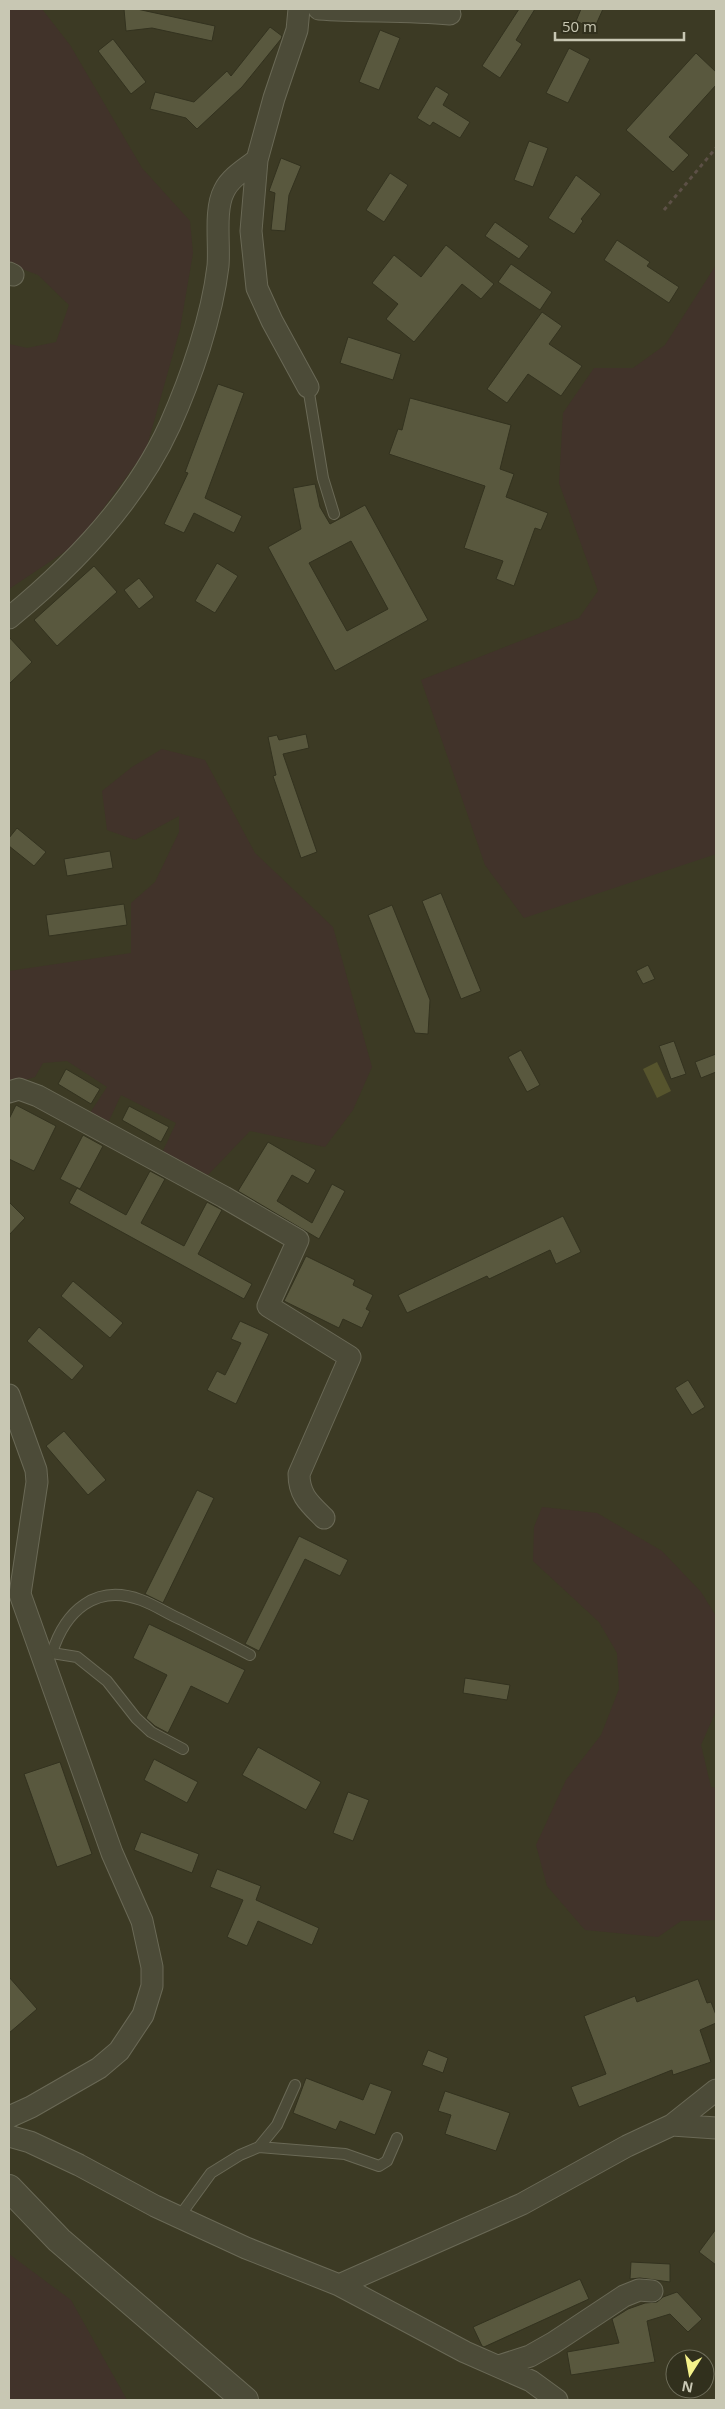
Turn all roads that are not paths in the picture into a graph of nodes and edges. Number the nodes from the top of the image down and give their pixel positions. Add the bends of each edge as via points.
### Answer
1 (299, 9) edge
2 (319, 9) edge
3 (450, 14) dead end
4 (257, 160) junction
5 (308, 387) joint
6 (334, 514) dead end
7 (9, 618) edge
8 (9, 1092) edge
9 (9, 1395) edge
10 (324, 1518) dead end
11 (48, 1655) junction
12 (250, 1655) dead end
13 (183, 1749) dead end
14 (295, 2085) dead end
15 (716, 2090) edge
16 (9, 2117) edge
17 (672, 2125) junction
18 (716, 2128) edge
19 (9, 2136) edge
20 (396, 2138) dead end
21 (259, 2148) junction
22 (9, 2188) edge
23 (179, 2217) junction
24 (339, 2285) junction
25 (652, 2291) dead end
26 (500, 2366) junction
27 (245, 2400) edge
28 (556, 2400) edge

1 - 4 street via 297,30
2 - 3 street
4 - 5 street via 251,231 257,288
4 - 7 street via 238,174 224,191 213,297 170,426 132,491 86,548
5 - 6 lane via 323,478
8 - 10 street via 19,1089 38,1096 298,1240 268,1306 350,1357 299,1474 299,1488 305,1500
9 - 11 street via 36,1470 37,1482 20,1594
11 - 12 lane via 74,1612 91,1600 114,1594 140,1599
11 - 13 lane via 77,1657 107,1681 136,1718 152,1732
11 - 16 street via 112,1853 142,1921 152,1967 152,1986 143,2015 119,2051 99,2068
14 - 21 lane via 277,2125
15 - 17 street
17 - 18 street
17 - 24 street via 522,2204
19 - 23 street via 79,2165
20 - 21 lane via 387,2161 379,2166 345,2154
21 - 23 lane via 232,2159 211,2173
22 - 27 street via 59,2240
23 - 24 street
24 - 26 street via 465,2352
25 - 26 street via 639,2290 624,2296 530,2356
26 - 28 street via 530,2381

